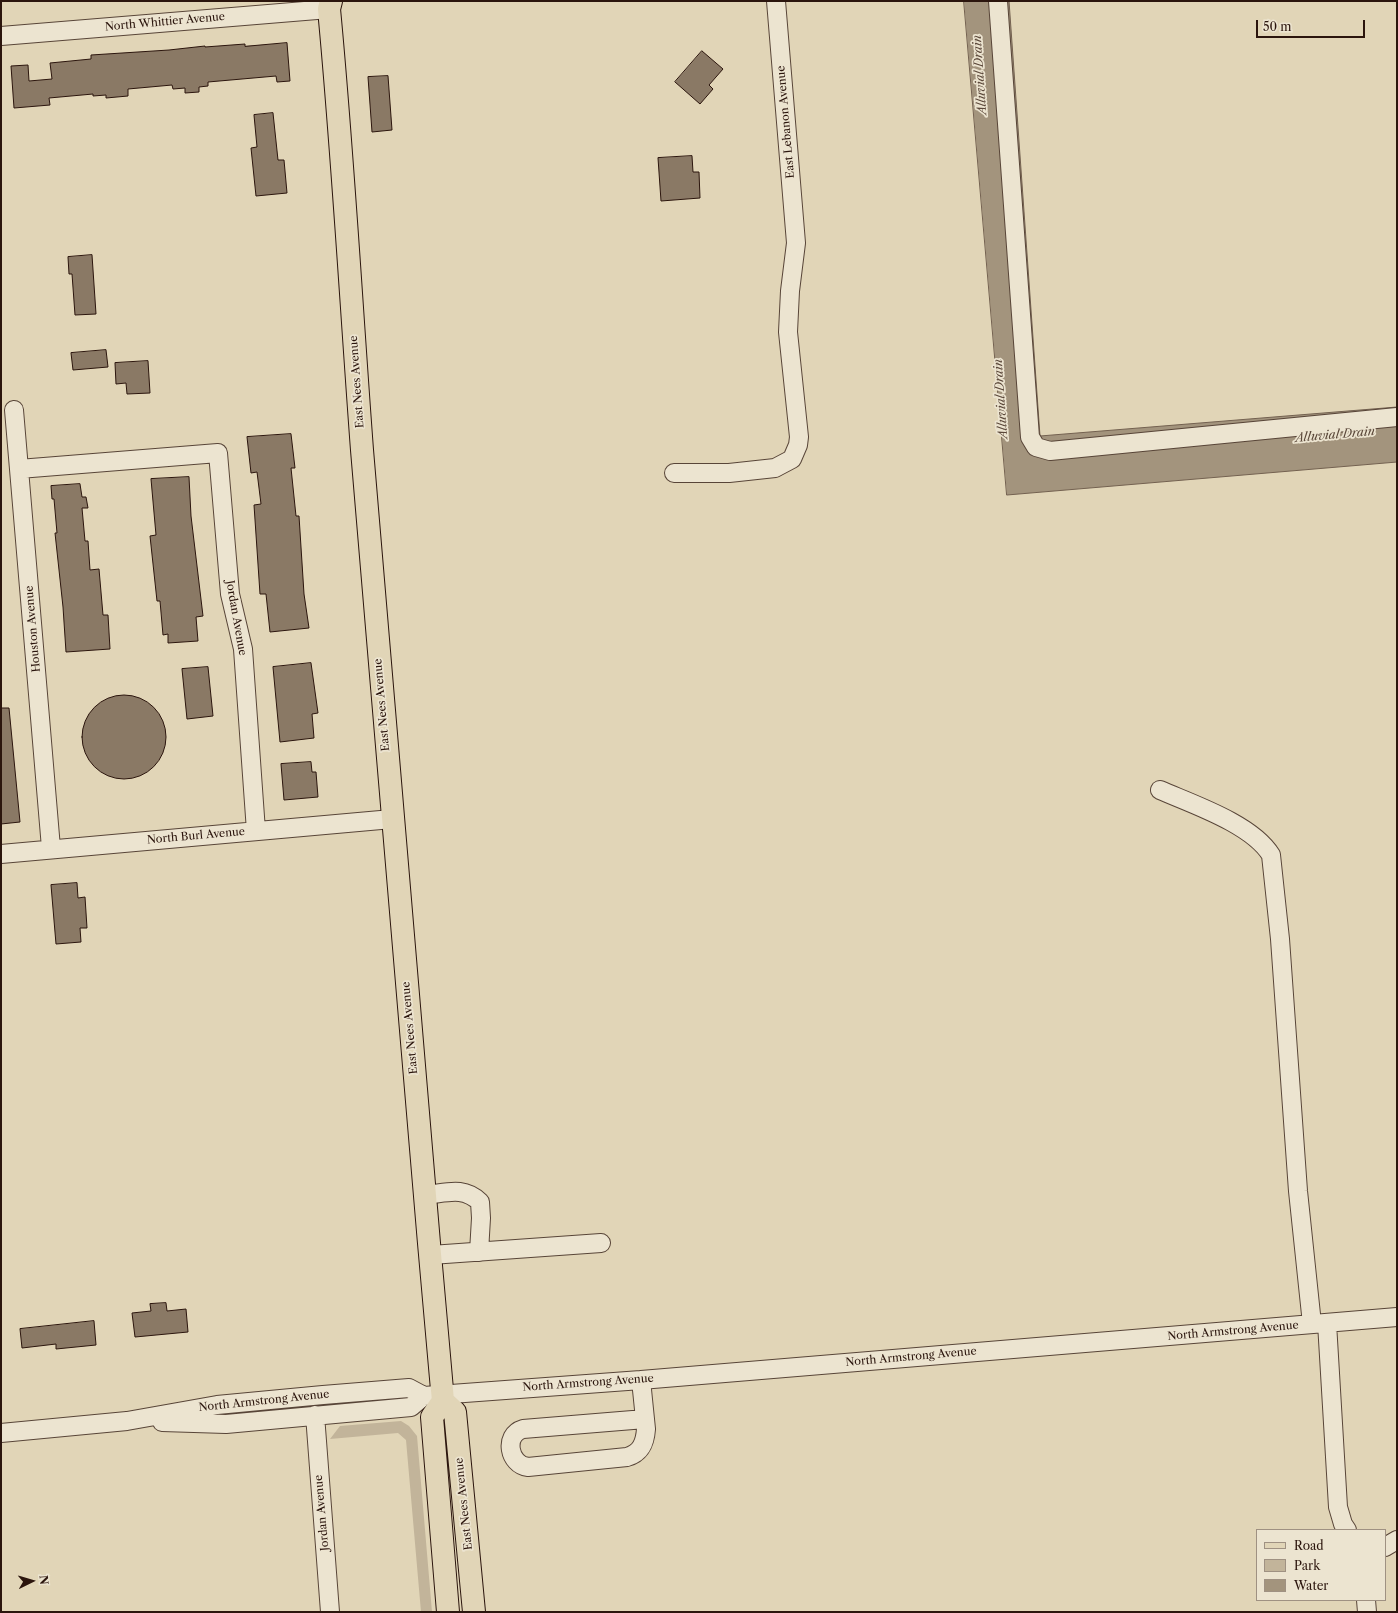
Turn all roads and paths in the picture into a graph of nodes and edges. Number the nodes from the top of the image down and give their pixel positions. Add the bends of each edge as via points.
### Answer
1 (776, 1) edge
2 (998, 1) edge
3 (328, 4) edge
4 (1, 36) edge
5 (14, 410) dead end
6 (1397, 417) edge
7 (19, 469) junction
8 (674, 473) dead end
9 (1160, 790) dead end
10 (392, 819) junction
11 (256, 831) junction
12 (51, 848) junction
13 (1, 854) edge
14 (426, 1195) junction
15 (601, 1243) dead end
16 (479, 1252) junction
17 (431, 1255) junction
18 (1397, 1317) edge
19 (1320, 1324) junction
20 (641, 1380) junction
21 (437, 1397) junction
22 (314, 1415) junction
23 (645, 1419) junction
24 (127, 1421) junction
25 (1, 1433) edge
26 (1346, 1529) edge
27 (1397, 1540) edge
28 (1386, 1546) edge
29 (1366, 1601) edge
30 (330, 1612) edge
31 (448, 1612) edge
32 (474, 1612) edge
33 (1367, 1612) edge

1 - 8 street, East Lebanon Avenue via 796,244 788,332 798,445 792,459 775,468 730,473
2 - 6 street via 1030,437 1036,447 1050,451
3 - 4 street, North Whittier Avenue
3 - 10 main road, East Nees Avenue
5 - 7 street, Houston Avenue
7 - 11 street, Jordan Avenue via 218,452 230,594 243,649
7 - 12 street, Houston Avenue
9 - 19 street via 1218,815 1241,828 1263,844 1271,855 1280,939 1298,1191
10 - 11 street, North Burl Avenue
10 - 14 main road, East Nees Avenue
11 - 12 street, North Burl Avenue
12 - 13 street, North Burl Avenue
14 - 16 street via 464,1192 472,1194 480,1202
14 - 17 main road, East Nees Avenue
15 - 16 street
16 - 17 street
17 - 21 main road, East Nees Avenue
18 - 19 street, North Armstrong Avenue
19 - 20 street, North Armstrong Avenue
19 - 26 street via 1338,1507
20 - 21 street, North Armstrong Avenue
20 - 23 street
21 - 22 street, North Armstrong Avenue via 411,1406
21 - 24 street, North Armstrong Avenue via 409,1388 217,1405
21 - 31 main road via 432,1417
21 - 32 main road, East Nees Avenue via 455,1412
22 - 24 street, North Armstrong Avenue via 226,1424
22 - 30 street, Jordan Avenue
23 - 23 street via 520,1430 511,1440 512,1456 520,1464 528,1467 627,1457 641,1449 646,1434
24 - 25 street, North Armstrong Avenue
27 - 28 street
29 - 33 street

